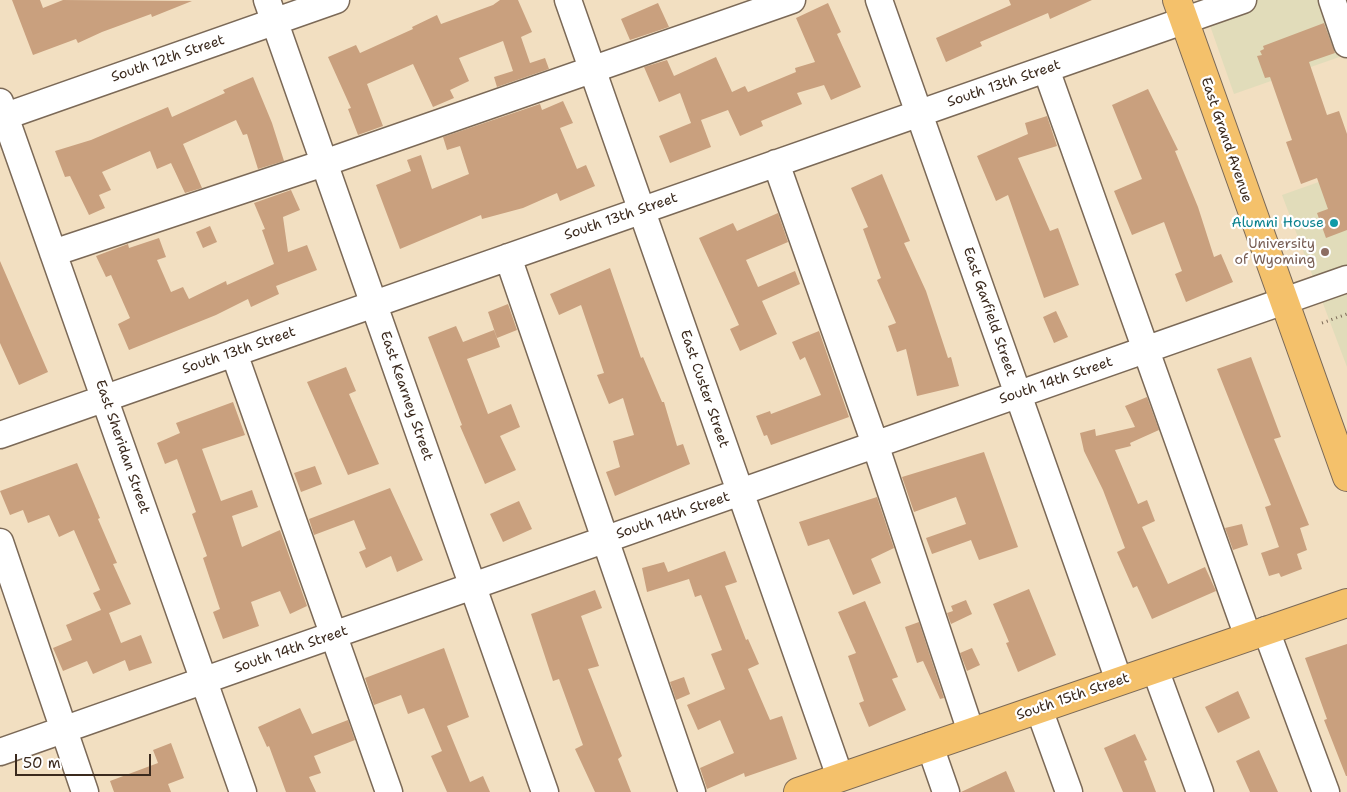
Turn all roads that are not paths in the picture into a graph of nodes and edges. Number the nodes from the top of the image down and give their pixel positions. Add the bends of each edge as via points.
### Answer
1 (336, 0) edge
2 (568, 0) edge
3 (792, 0) edge
4 (879, 0) edge
5 (1243, 0) edge
6 (1332, 0) edge
7 (1181, 10) edge
8 (271, 11) edge
9 (1347, 44) edge
10 (592, 69) junction
11 (1046, 69) junction
12 (2, 112) edge
13 (919, 113) junction
14 (324, 163) junction
15 (776, 163) junction
16 (641, 210) junction
17 (53, 253) junction
18 (508, 257) junction
19 (1347, 279) edge
20 (1283, 301) junction
21 (374, 304) junction
22 (1146, 349) junction
23 (234, 352) junction
24 (1018, 394) junction
25 (104, 398) junction
26 (0, 433) edge
27 (876, 444) junction
28 (1347, 476) edge
29 (740, 492) junction
30 (604, 540) junction
31 (0, 542) edge
32 (472, 586) junction
33 (1347, 602) edge
34 (335, 634) junction
35 (1257, 634) junction
36 (1155, 669) junction
37 (204, 680) junction
38 (1119, 681) junction
39 (1039, 709) junction
40 (63, 730) junction
41 (971, 732) junction
42 (930, 746) junction
43 (0, 752) edge
44 (840, 778) junction
45 (809, 790) edge
46 (85, 792) edge
47 (243, 792) edge
48 (389, 792) edge
49 (545, 792) edge
50 (692, 792) edge
51 (946, 792) edge
52 (1070, 792) edge
53 (1200, 792) edge
54 (1326, 792) edge

1 - 8 street, South 12th Street
2 - 10 street, East Custer Street
3 - 10 street
4 - 13 street, East Garfield Street
5 - 7 street, South 13th Street
6 - 9 street
7 - 11 street, South 13th Street
7 - 20 main road, East Grand Avenue
8 - 12 street, South 12th Street
8 - 14 street, East Kearney Street
10 - 14 street
10 - 16 street, East Custer Street
11 - 13 street, South 13th Street
11 - 22 street
12 - 17 street, East Sheridan Street
13 - 15 street, South 13th Street
13 - 24 street, East Garfield Street
14 - 17 street
14 - 21 street, East Kearney Street
15 - 16 street, South 13th Street
15 - 27 street
16 - 18 street, South 13th Street
16 - 29 street, East Custer Street
17 - 25 street, East Sheridan Street
18 - 21 street, South 13th Street
18 - 30 street
19 - 20 street, South 14th Street
20 - 22 street, South 14th Street
20 - 28 main road, East Grand Avenue
21 - 23 street, South 13th Street
21 - 32 street, East Kearney Street
22 - 24 street, South 14th Street
22 - 35 street
23 - 25 street, South 13th Street
23 - 34 street
24 - 27 street, South 14th Street
24 - 38 street, East Garfield Street
25 - 26 street, South 13th Street
25 - 37 street, East Sheridan Street
27 - 29 street, South 14th Street
27 - 41 street
29 - 30 street, South 14th Street
29 - 44 street, East Custer Street
30 - 32 street, South 14th Street
30 - 50 street
31 - 40 street
32 - 34 street, South 14th Street
32 - 49 street, East Kearney Street
33 - 35 main road, South 15th Street
34 - 37 street, South 14th Street
34 - 48 street
35 - 36 main road, South 15th Street
35 - 54 street
36 - 38 main road, South 15th Street
36 - 53 street
37 - 40 street, South 14th Street
37 - 47 street, East Sheridan Street
38 - 39 main road, South 15th Street
39 - 41 main road, South 15th Street
39 - 52 street
40 - 43 street, South 14th Street
40 - 46 street
41 - 42 main road, South 15th Street
42 - 44 main road, South 15th Street
42 - 51 street
44 - 45 main road, South 15th Street

